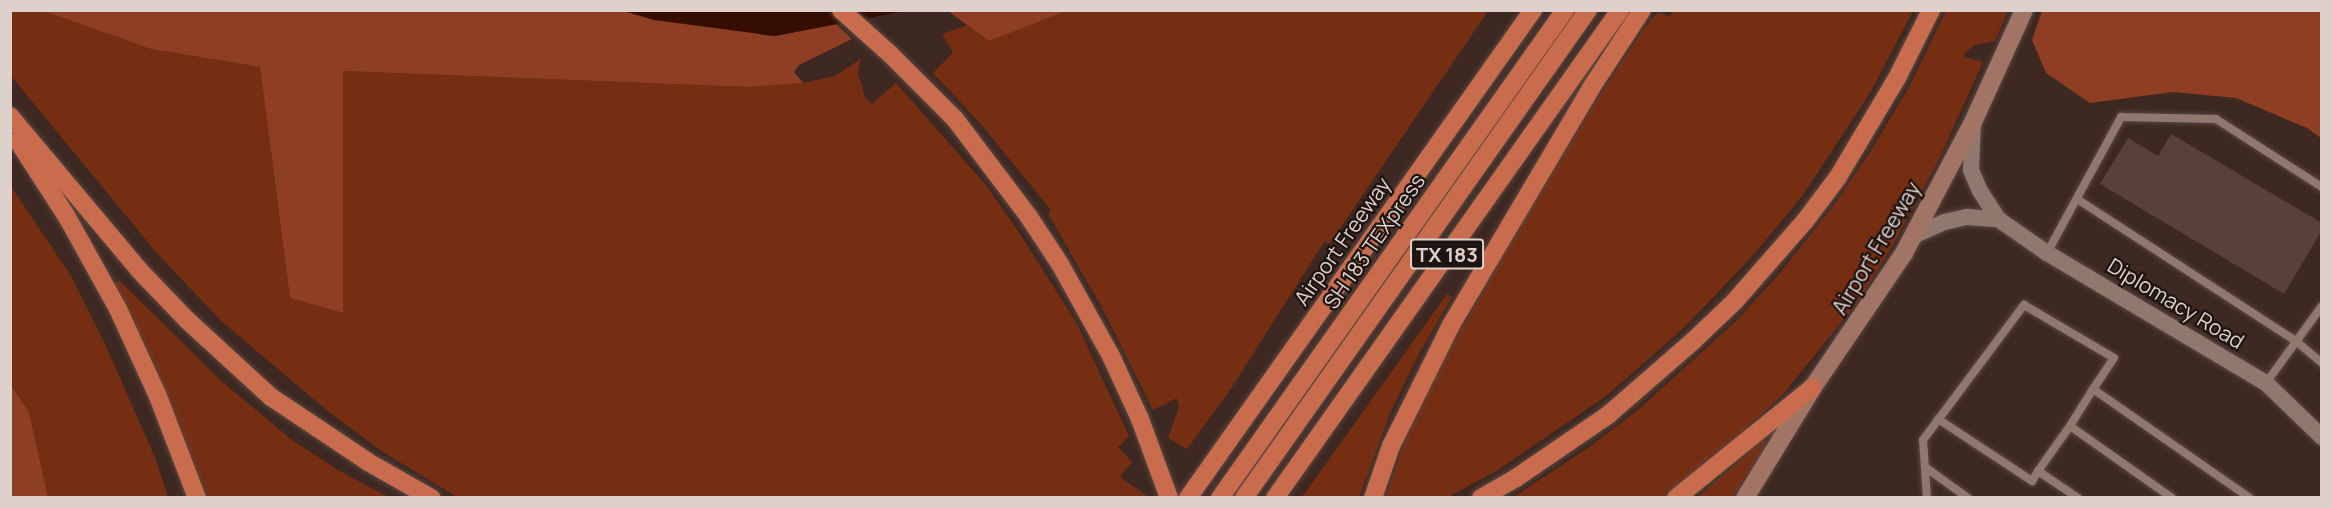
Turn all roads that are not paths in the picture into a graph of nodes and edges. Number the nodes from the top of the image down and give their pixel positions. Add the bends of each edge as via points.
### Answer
1 (841, 10) edge
2 (1533, 10) edge
3 (1565, 10) edge
4 (1588, 10) edge
5 (1620, 10) edge
6 (1642, 10) edge
7 (1931, 10) edge
8 (2024, 10) edge
9 (10, 116) edge
10 (1973, 122) junction
11 (10, 129) edge
12 (2322, 187) edge
13 (2077, 199) junction
14 (1998, 219) junction
15 (1913, 236) junction
16 (2048, 253) junction
17 (2322, 306) edge
18 (2297, 342) junction
19 (2322, 363) edge
20 (2266, 383) junction
21 (1813, 387) junction
22 (2093, 389) junction
23 (1938, 419) junction
24 (2070, 426) junction
25 (2322, 437) edge
26 (1924, 466) junction
27 (2038, 471) junction
28 (197, 498) edge
29 (431, 498) edge
30 (1168, 498) edge
31 (1188, 498) edge
32 (1220, 498) edge
33 (1244, 498) edge
34 (1275, 498) edge
35 (1373, 498) edge
36 (1481, 498) edge
37 (1676, 498) edge
38 (1745, 498) edge
39 (1927, 498) edge
40 (1968, 498) edge
41 (2078, 498) edge
42 (2172, 498) edge
43 (2250, 498) edge

1 - 30 highway via 955,119 1042,236 1087,310 1140,419
2 - 31 highway, Airport Freeway / TX 183
3 - 32 highway, SH 183 TEXpress
4 - 33 highway, SH 183 TEXpress
5 - 34 highway, TX 183
6 - 35 highway via 1451,325 1396,436
7 - 36 highway via 1897,78 1838,177 1734,302 1608,415
8 - 10 main road, Airport Freeway
9 - 29 highway via 139,270 271,397
10 - 14 street, Diplomacy Road via 1971,170
10 - 15 main road, Airport Freeway
11 - 28 highway via 67,217 118,309 162,405
12 - 13 lane via 2216,119 2121,117
13 - 16 lane
13 - 18 lane
14 - 15 street via 1967,217
14 - 16 street, Diplomacy Road
15 - 21 main road, Airport Freeway
16 - 20 street, Diplomacy Road
17 - 18 lane
18 - 19 lane
18 - 20 lane
20 - 25 street, Diplomacy Road
21 - 37 highway
21 - 38 main road, Airport Freeway
22 - 23 lane via 2114,358 2024,305
22 - 24 lane
22 - 43 lane
23 - 26 lane via 1923,440
23 - 27 lane via 2032,481
24 - 27 lane
24 - 42 lane
26 - 39 lane
26 - 40 lane
27 - 41 lane

